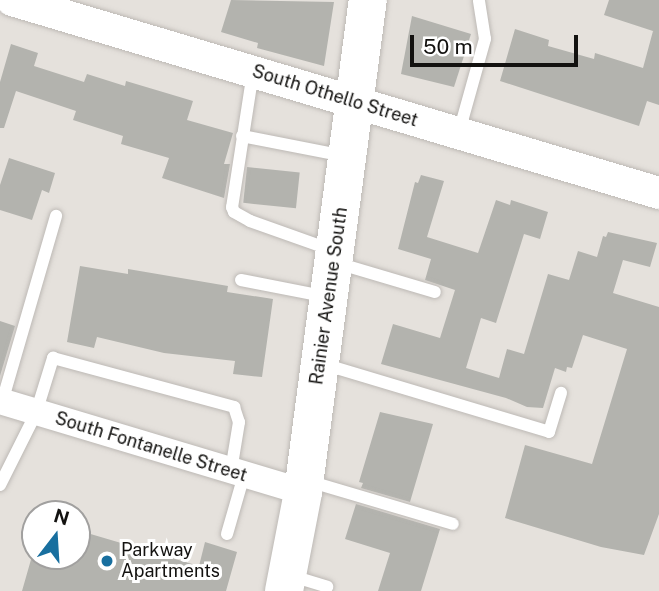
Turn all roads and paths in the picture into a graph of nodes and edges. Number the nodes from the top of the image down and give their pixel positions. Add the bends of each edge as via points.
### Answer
1 (12, 0) edge
2 (368, 0) edge
3 (479, 0) edge
4 (253, 72) junction
5 (354, 102) junction
6 (458, 133) junction
7 (242, 136) junction
8 (347, 156) junction
9 (659, 193) edge
10 (57, 216) dead end
11 (332, 270) junction
12 (241, 279) dead end
13 (435, 292) dead end
14 (320, 363) junction
15 (561, 393) dead end
16 (1, 402) edge
17 (36, 413) junction
18 (238, 473) junction
19 (0, 485) edge
20 (304, 486) junction
21 (453, 524) dead end
22 (227, 534) dead end
23 (286, 583) edge
24 (327, 587) dead end

1 - 4 street, South Othello Street
2 - 5 main road, Rainier Avenue South
3 - 6 lane via 485,39
4 - 5 street, South Othello Street
4 - 7 lane
5 - 6 street, South Othello Street
5 - 8 main road, Rainier Avenue South
6 - 9 street, South Othello Street
7 - 8 lane
7 - 11 lane via 234,212
8 - 11 main road, Rainier Avenue South
10 - 16 lane
11 - 12 lane
11 - 13 lane
11 - 14 main road, Rainier Avenue South
14 - 15 lane via 550,432
14 - 20 main road, Rainier Avenue South
16 - 17 street, South Fontanelle Street
17 - 18 street, South Fontanelle Street
17 - 18 lane via 53,358 226,403 234,407 239,422
17 - 19 lane
18 - 20 street, South Fontanelle Street
18 - 22 lane
20 - 21 lane
20 - 23 main road, Rainier Avenue South
23 - 24 lane

